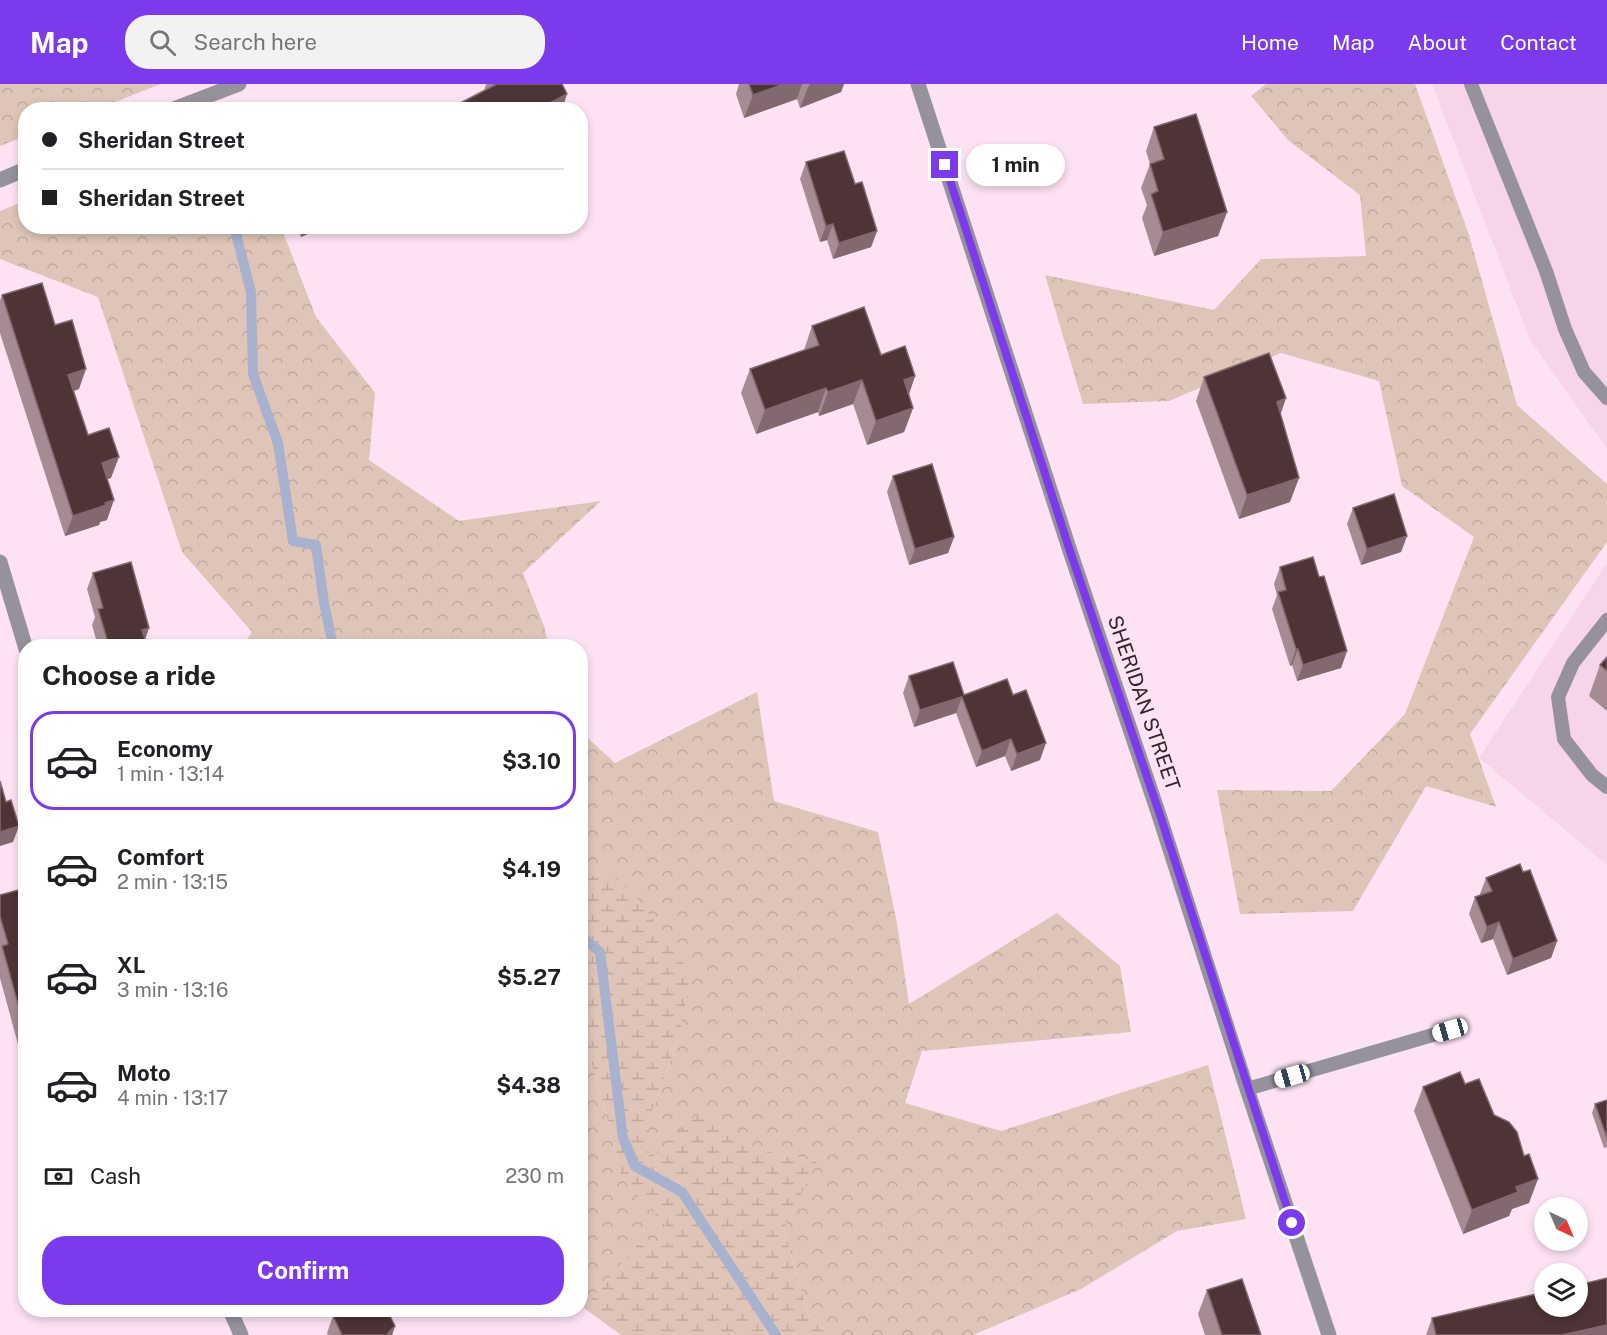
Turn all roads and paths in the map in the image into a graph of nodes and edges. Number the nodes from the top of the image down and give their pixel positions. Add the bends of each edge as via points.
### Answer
1 (239, 84) edge
2 (918, 84) edge
3 (1471, 84) edge
4 (192, 102) edge
5 (18, 172) edge
6 (0, 180) edge
7 (1607, 398) edge
8 (0, 562) edge
9 (1607, 620) edge
10 (23, 639) edge
11 (1607, 787) edge
12 (1450, 1030) dead end
13 (1247, 1089) junction
14 (233, 1317) edge
15 (241, 1335) edge
16 (1329, 1335) edge

1 - 4 street
2 - 13 street, SHERIDAN STREET
3 - 7 lane via 1546,271 1565,329 1584,372
5 - 6 street
8 - 10 street
9 - 11 lane via 1573,663 1558,697 1564,739 1592,775
12 - 13 lane
13 - 16 street, SHERIDAN STREET
14 - 15 street

